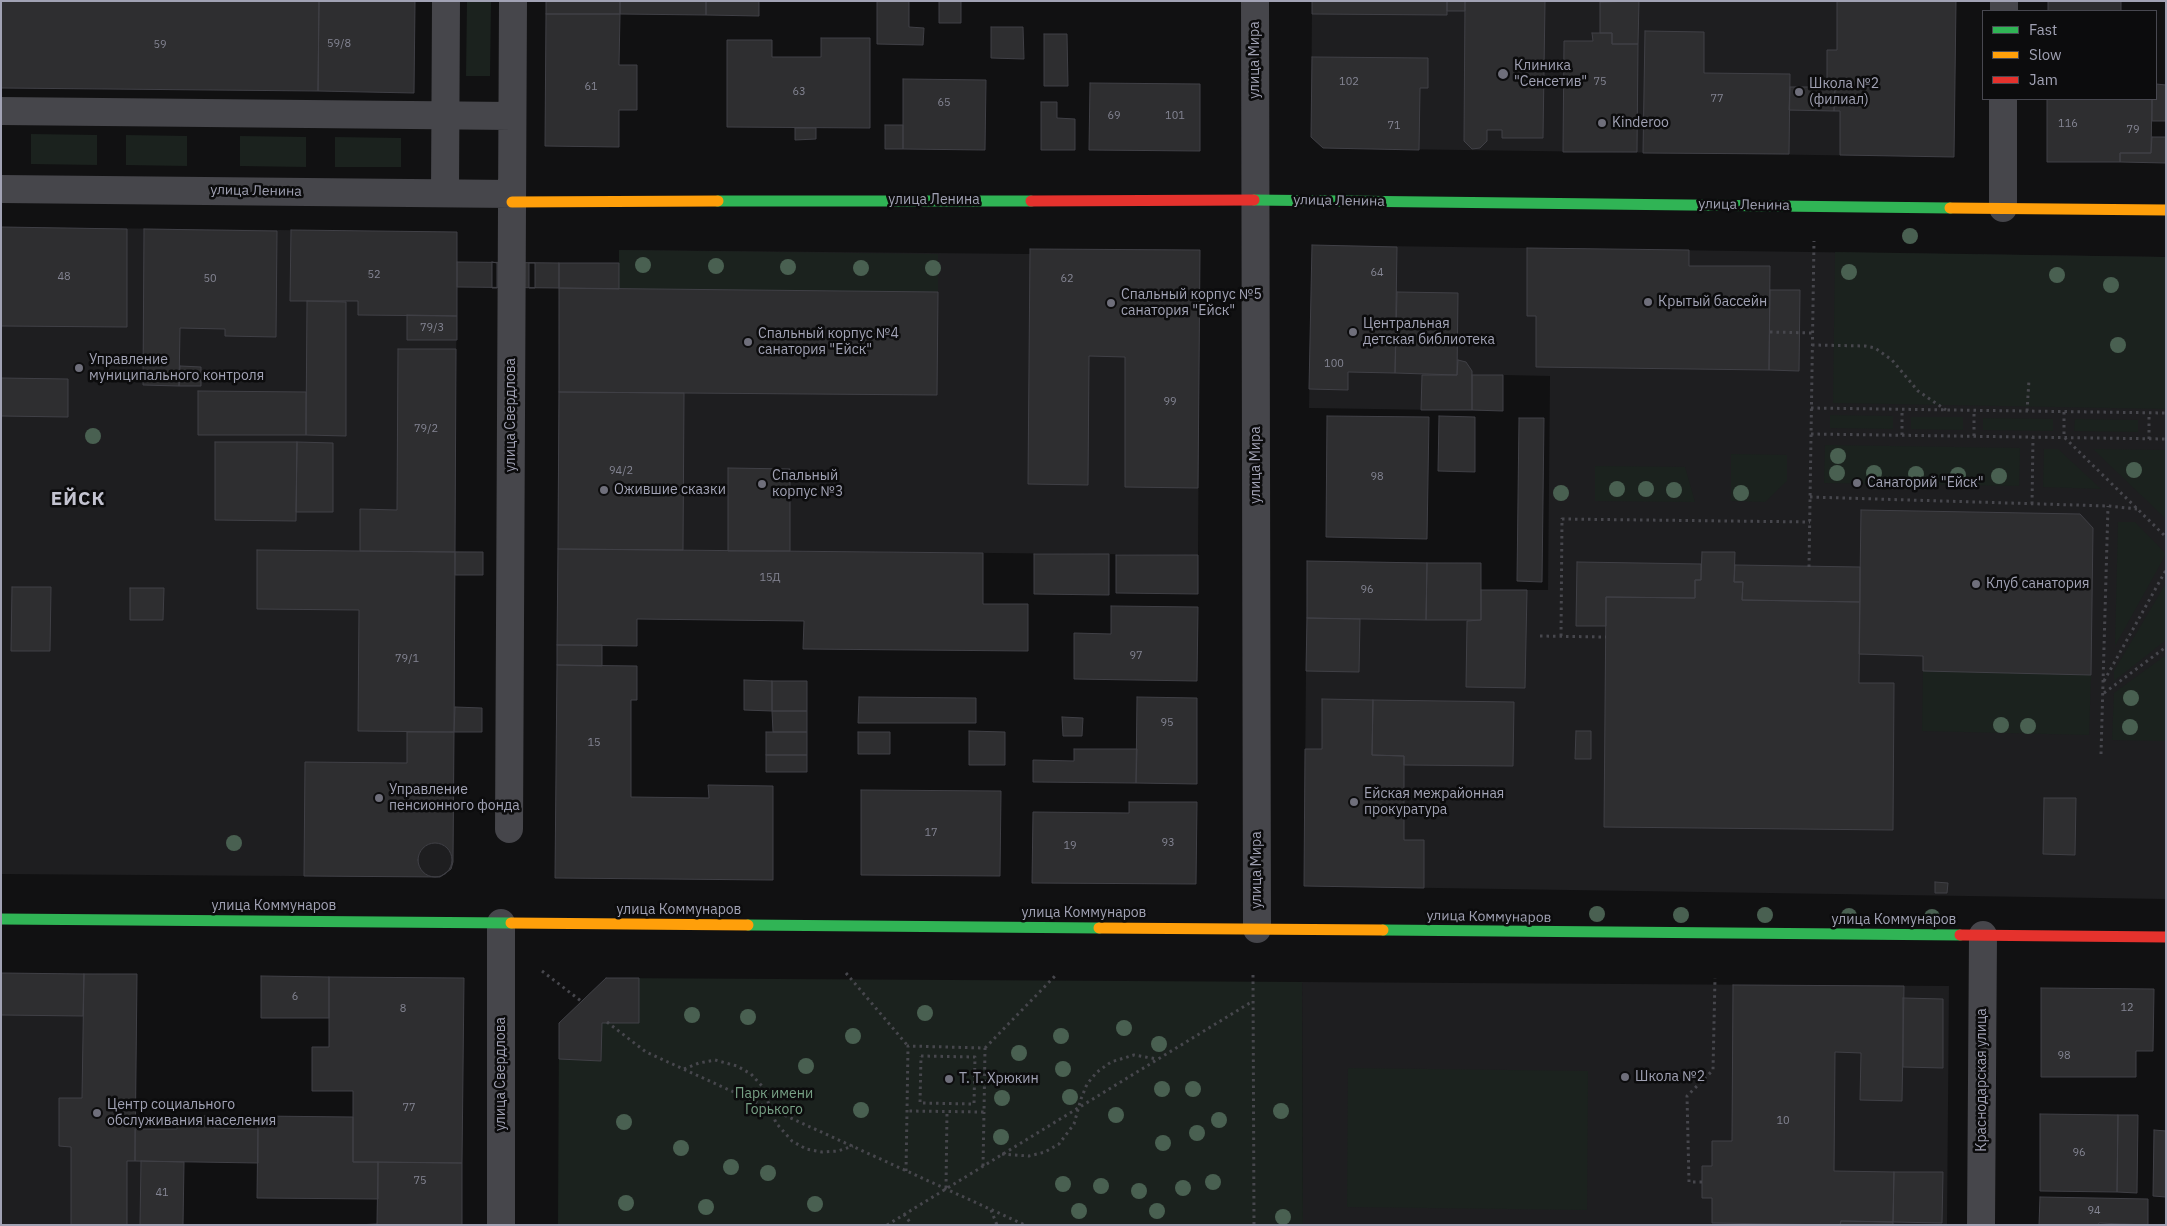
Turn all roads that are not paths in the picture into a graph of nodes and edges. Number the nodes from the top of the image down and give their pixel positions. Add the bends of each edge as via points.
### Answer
1 (446, 1) edge
2 (513, 1) edge
3 (1255, 1) edge
4 (2003, 100) edge
5 (1, 111) edge
6 (445, 115) junction
7 (512, 116) junction
8 (1, 189) edge
9 (445, 193) junction
10 (512, 198) junction
11 (1256, 200) junction
12 (2003, 208) junction
13 (2166, 210) edge
14 (509, 829) dead end
15 (1, 919) edge
16 (501, 923) junction
17 (1257, 929) junction
18 (1983, 935) junction
19 (2166, 937) edge
20 (501, 1225) edge
21 (1981, 1225) edge

1 - 6 street
2 - 7 street, улица Свердлова
3 - 11 street, улица Мира
4 - 12 street
5 - 6 street
6 - 7 street
6 - 9 street
7 - 10 street, улица Свердлова
8 - 9 street, улица Ленина
9 - 10 street, улица Ленина
10 - 11 street, улица Ленина
10 - 14 street, улица Свердлова
11 - 12 street, улица Ленина
11 - 17 street, улица Мира
12 - 13 street, улица Ленина
15 - 16 street, улица Коммунаров
16 - 17 street, улица Коммунаров
16 - 20 street, улица Свердлова
17 - 18 street, улица Коммунаров
18 - 19 street, улица Коммунаров
18 - 21 street, Краснодарская улица

